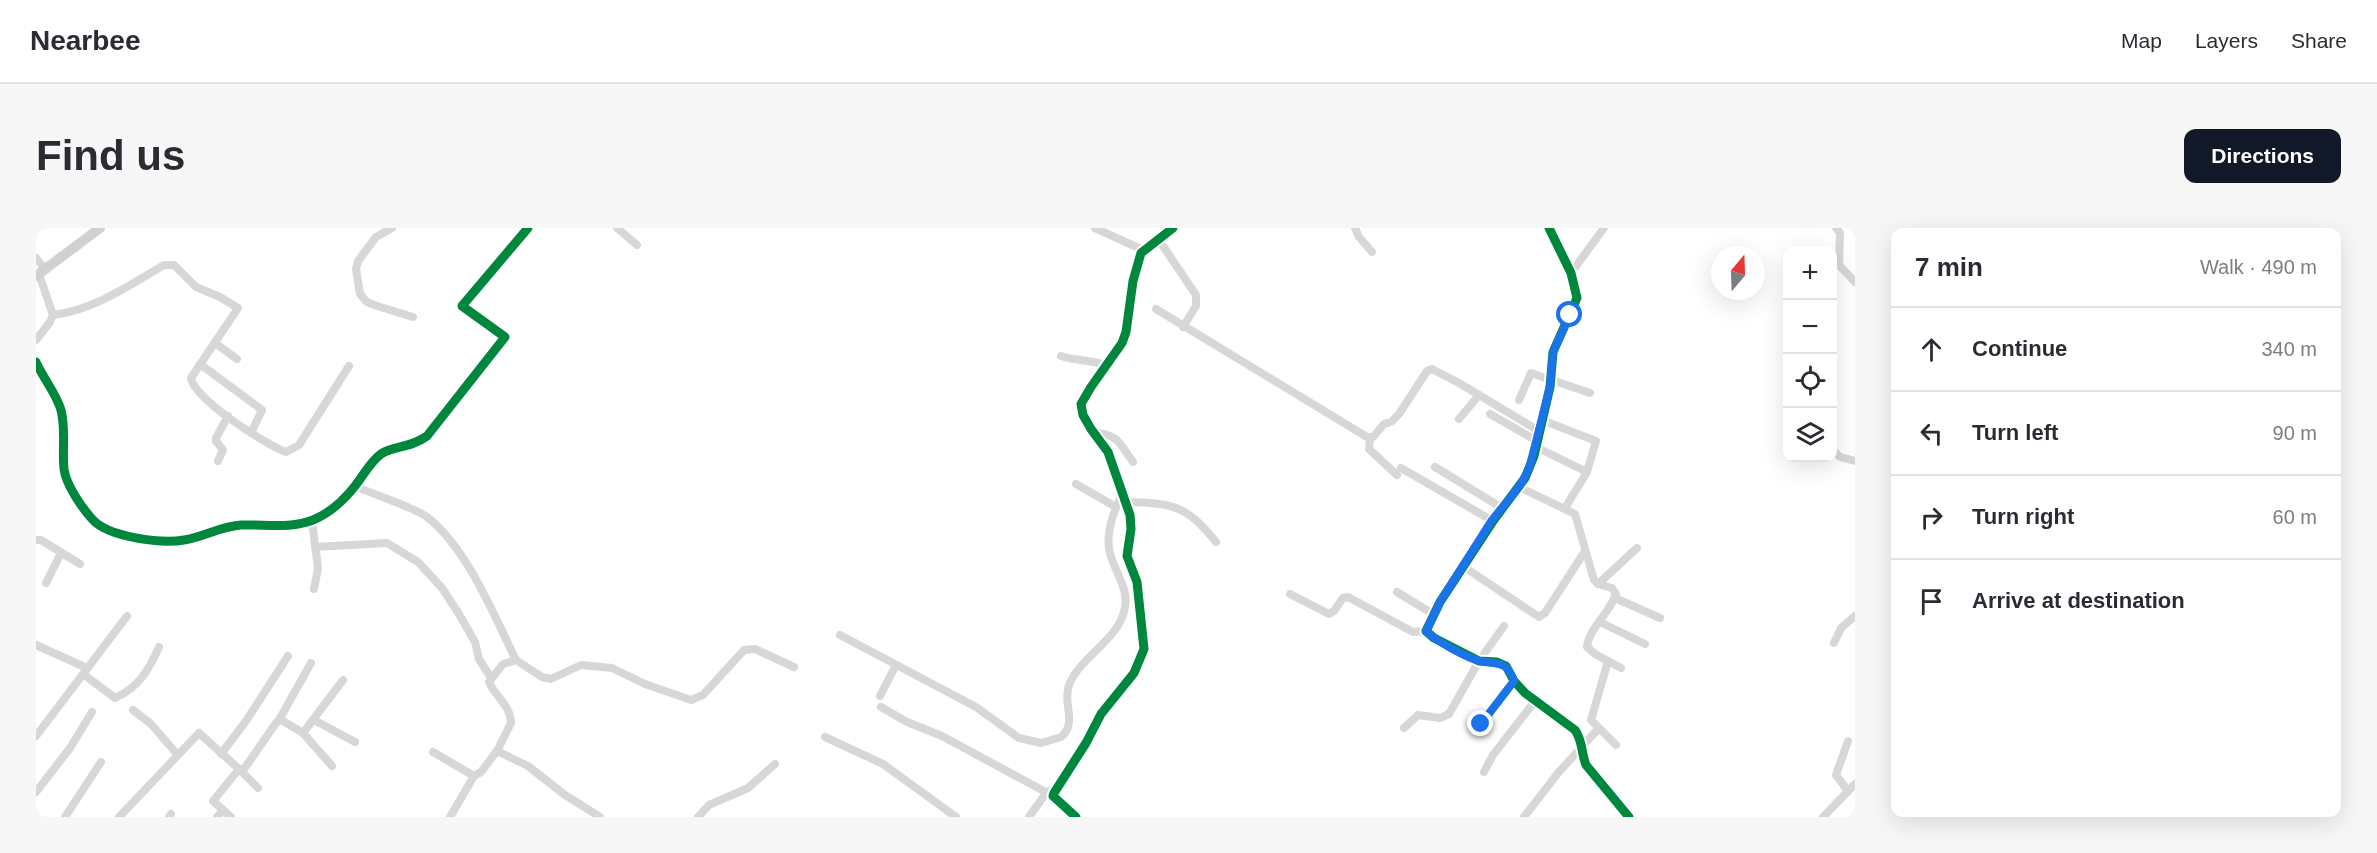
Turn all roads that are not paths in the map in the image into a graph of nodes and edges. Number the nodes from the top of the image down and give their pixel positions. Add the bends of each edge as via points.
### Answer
1 (100, 228) edge
2 (392, 228) edge
3 (528, 228) edge
4 (617, 228) edge
5 (1095, 228) edge
6 (1173, 228) edge
7 (1355, 228) edge
8 (1550, 228) edge
9 (1604, 228) edge
10 (1836, 228) edge
11 (1159, 240) junction
12 (637, 245) dead end
13 (1143, 250) junction
14 (1372, 252) dead end
15 (36, 258) edge
16 (40, 273) edge
17 (1571, 273) junction
18 (1855, 282) edge
19 (1156, 309) dead end
20 (53, 315) junction
21 (413, 317) dead end
22 (1183, 327) junction
23 (36, 340) edge
24 (215, 343) junction
25 (1061, 356) dead end
26 (237, 359) dead end
27 (36, 362) edge
28 (200, 364) junction
29 (1106, 365) junction
30 (349, 366) dead end
31 (1550, 379) junction
32 (1590, 393) dead end
33 (1479, 395) junction
34 (1519, 400) dead end
35 (1490, 414) dead end
36 (228, 416) junction
37 (1459, 419) dead end
38 (1542, 420) junction
39 (1539, 431) junction
40 (1092, 432) junction
41 (250, 433) junction
42 (1370, 438) junction
43 (1536, 444) junction
44 (1837, 454) edge
45 (218, 461) dead end
46 (1133, 462) dead end
47 (1855, 462) edge
48 (1435, 467) dead end
49 (1587, 472) junction
50 (1076, 484) dead end
51 (355, 486) junction
52 (1519, 487) junction
53 (1123, 491) junction
54 (1126, 502) junction
55 (1116, 507) junction
56 (1502, 508) junction
57 (1565, 508) junction
58 (1492, 520) junction
59 (312, 521) junction
60 (36, 540) edge
61 (1216, 542) dead end
62 (315, 547) junction
63 (1637, 548) dead end
64 (1585, 551) junction
65 (61, 553) junction
66 (80, 564) dead end
67 (1464, 567) junction
68 (46, 583) dead end
69 (1598, 584) junction
70 (314, 589) dead end
71 (1397, 592) dead end
72 (1290, 594) dead end
73 (1615, 598) junction
74 (1433, 614) junction
75 (127, 616) dead end
76 (1855, 616) edge
77 (1660, 618) dead end
78 (1600, 622) junction
79 (1504, 626) dead end
80 (1426, 631) junction
81 (840, 635) dead end
82 (1834, 643) dead end
83 (1646, 644) dead end
84 (36, 645) edge
85 (159, 647) dead end
86 (288, 656) dead end
87 (516, 660) junction
88 (1479, 661) junction
89 (1608, 661) junction
90 (311, 663) dead end
91 (896, 665) junction
92 (794, 667) dead end
93 (1621, 668) dead end
94 (85, 671) junction
95 (491, 678) junction
96 (343, 680) dead end
97 (1514, 681) junction
98 (880, 696) dead end
99 (1535, 701) junction
100 (881, 707) dead end
101 (133, 710) dead end
102 (92, 712) dead end
103 (279, 720) junction
104 (314, 720) junction
105 (1481, 724) dead end
106 (1404, 728) dead end
107 (1598, 729) junction
108 (303, 733) junction
109 (36, 736) edge
110 (825, 736) dead end
111 (355, 741) dead end
112 (1848, 741) dead end
113 (1616, 745) dead end
114 (1582, 747) junction
115 (433, 752) dead end
116 (498, 752) junction
117 (177, 754) junction
118 (221, 754) junction
119 (101, 762) dead end
120 (775, 764) dead end
121 (332, 766) dead end
122 (239, 769) junction
123 (1484, 772) dead end
124 (474, 776) junction
125 (1855, 784) edge
126 (258, 788) dead end
127 (1848, 791) junction
128 (36, 792) edge
129 (1052, 793) junction
130 (223, 810) junction
131 (65, 817) edge
132 (119, 817) edge
133 (217, 817) edge
134 (231, 817) edge
135 (450, 817) edge
136 (600, 817) edge
137 (698, 817) edge
138 (956, 817) edge
139 (1029, 817) edge
140 (1076, 817) edge
141 (1524, 817) edge
142 (1629, 817) edge
143 (1823, 817) edge

1 - 16 main road
2 - 21 street via 376,237 358,261 360,294 374,305
3 - 51 street via 462,306 506,337 427,435 412,446 382,454
4 - 12 street
5 - 13 street
6 - 11 street
7 - 14 street
8 - 17 street
9 - 17 street
10 - 18 street via 1839,266
11 - 13 street
11 - 22 street via 1196,295 1196,306
13 - 29 street via 1136,264 1126,332
15 - 16 street
16 - 20 street
17 - 31 street via 1575,306 1555,346
19 - 22 street
20 - 23 street
20 - 24 street via 92,306 169,264 196,287 238,308
22 - 42 street
24 - 26 street
24 - 28 street
25 - 29 street
27 - 59 street via 61,410 66,477 98,525 139,538 171,541 240,525 280,526
28 - 36 street via 191,378 192,384
28 - 41 street via 262,410
29 - 40 street via 1082,404
30 - 41 street via 294,449 283,451
31 - 32 street
31 - 34 street via 1531,373
31 - 38 street
33 - 37 street
33 - 39 street
33 - 42 street via 1441,372 1429,370 1399,414
35 - 43 street
36 - 41 street
36 - 45 street via 216,438 223,450
38 - 39 street
38 - 49 street via 1596,441
39 - 43 street
40 - 46 street via 1116,437
40 - 53 street via 1108,452
42 - 58 street via 1369,449 1399,472
43 - 49 street
43 - 52 street
44 - 47 street
48 - 56 street
49 - 57 street
50 - 55 street
51 - 59 street via 330,511
51 - 87 street via 426,516 458,551
52 - 56 street
52 - 57 street
53 - 54 street
53 - 55 street
54 - 61 street via 1177,507 1196,518
54 - 129 street via 1131,529 1127,556 1137,582 1144,649 1134,673 1101,714
55 - 91 street via 1109,531 1109,550 1122,585 1125,609 1116,627 1070,683 1070,723 1061,737 1041,743 1019,738 976,707
56 - 58 street
57 - 64 street via 1578,519
58 - 67 street
59 - 62 street
60 - 65 street
62 - 70 street via 318,568
62 - 95 street via 387,543 418,562 459,614
63 - 69 street
64 - 67 street via 1539,617
64 - 69 street via 1592,577
65 - 66 street
65 - 68 street
67 - 74 street
69 - 73 street via 1612,588
71 - 74 street
72 - 80 street via 1329,614 1348,597 1413,632
73 - 77 street
73 - 78 street
74 - 80 street
75 - 94 street
76 - 82 street via 1841,628
78 - 83 street
78 - 89 street via 1587,647
79 - 88 street
80 - 88 street
81 - 91 street
84 - 94 street
85 - 94 street via 140,681 115,698
86 - 118 street
87 - 92 street via 551,679 581,665 612,668 691,700 703,695 744,650 755,649
87 - 95 street via 503,664
88 - 97 street via 1506,666
88 - 106 street via 1446,717 1418,715
89 - 93 street
89 - 107 street via 1592,717
90 - 103 street
91 - 98 street
94 - 109 street
95 - 116 street via 489,682 511,718
96 - 104 street
97 - 99 street
97 - 105 street
99 - 114 street via 1575,730
99 - 123 street
100 - 129 street
101 - 117 street
102 - 128 street
103 - 108 street
103 - 122 street via 247,766
104 - 108 street
104 - 111 street
107 - 113 street
107 - 114 street
108 - 121 street
110 - 138 street via 883,764
112 - 127 street via 1836,775
114 - 141 street
114 - 142 street via 1586,765
115 - 124 street
116 - 124 street
116 - 136 street via 528,766
117 - 118 street via 199,733
117 - 132 street
118 - 122 street
119 - 131 street
120 - 137 street via 748,788 709,805
122 - 126 street
122 - 130 street via 214,799
124 - 135 street
125 - 127 street
127 - 143 street
129 - 139 street
129 - 140 street
130 - 133 street
130 - 134 street

